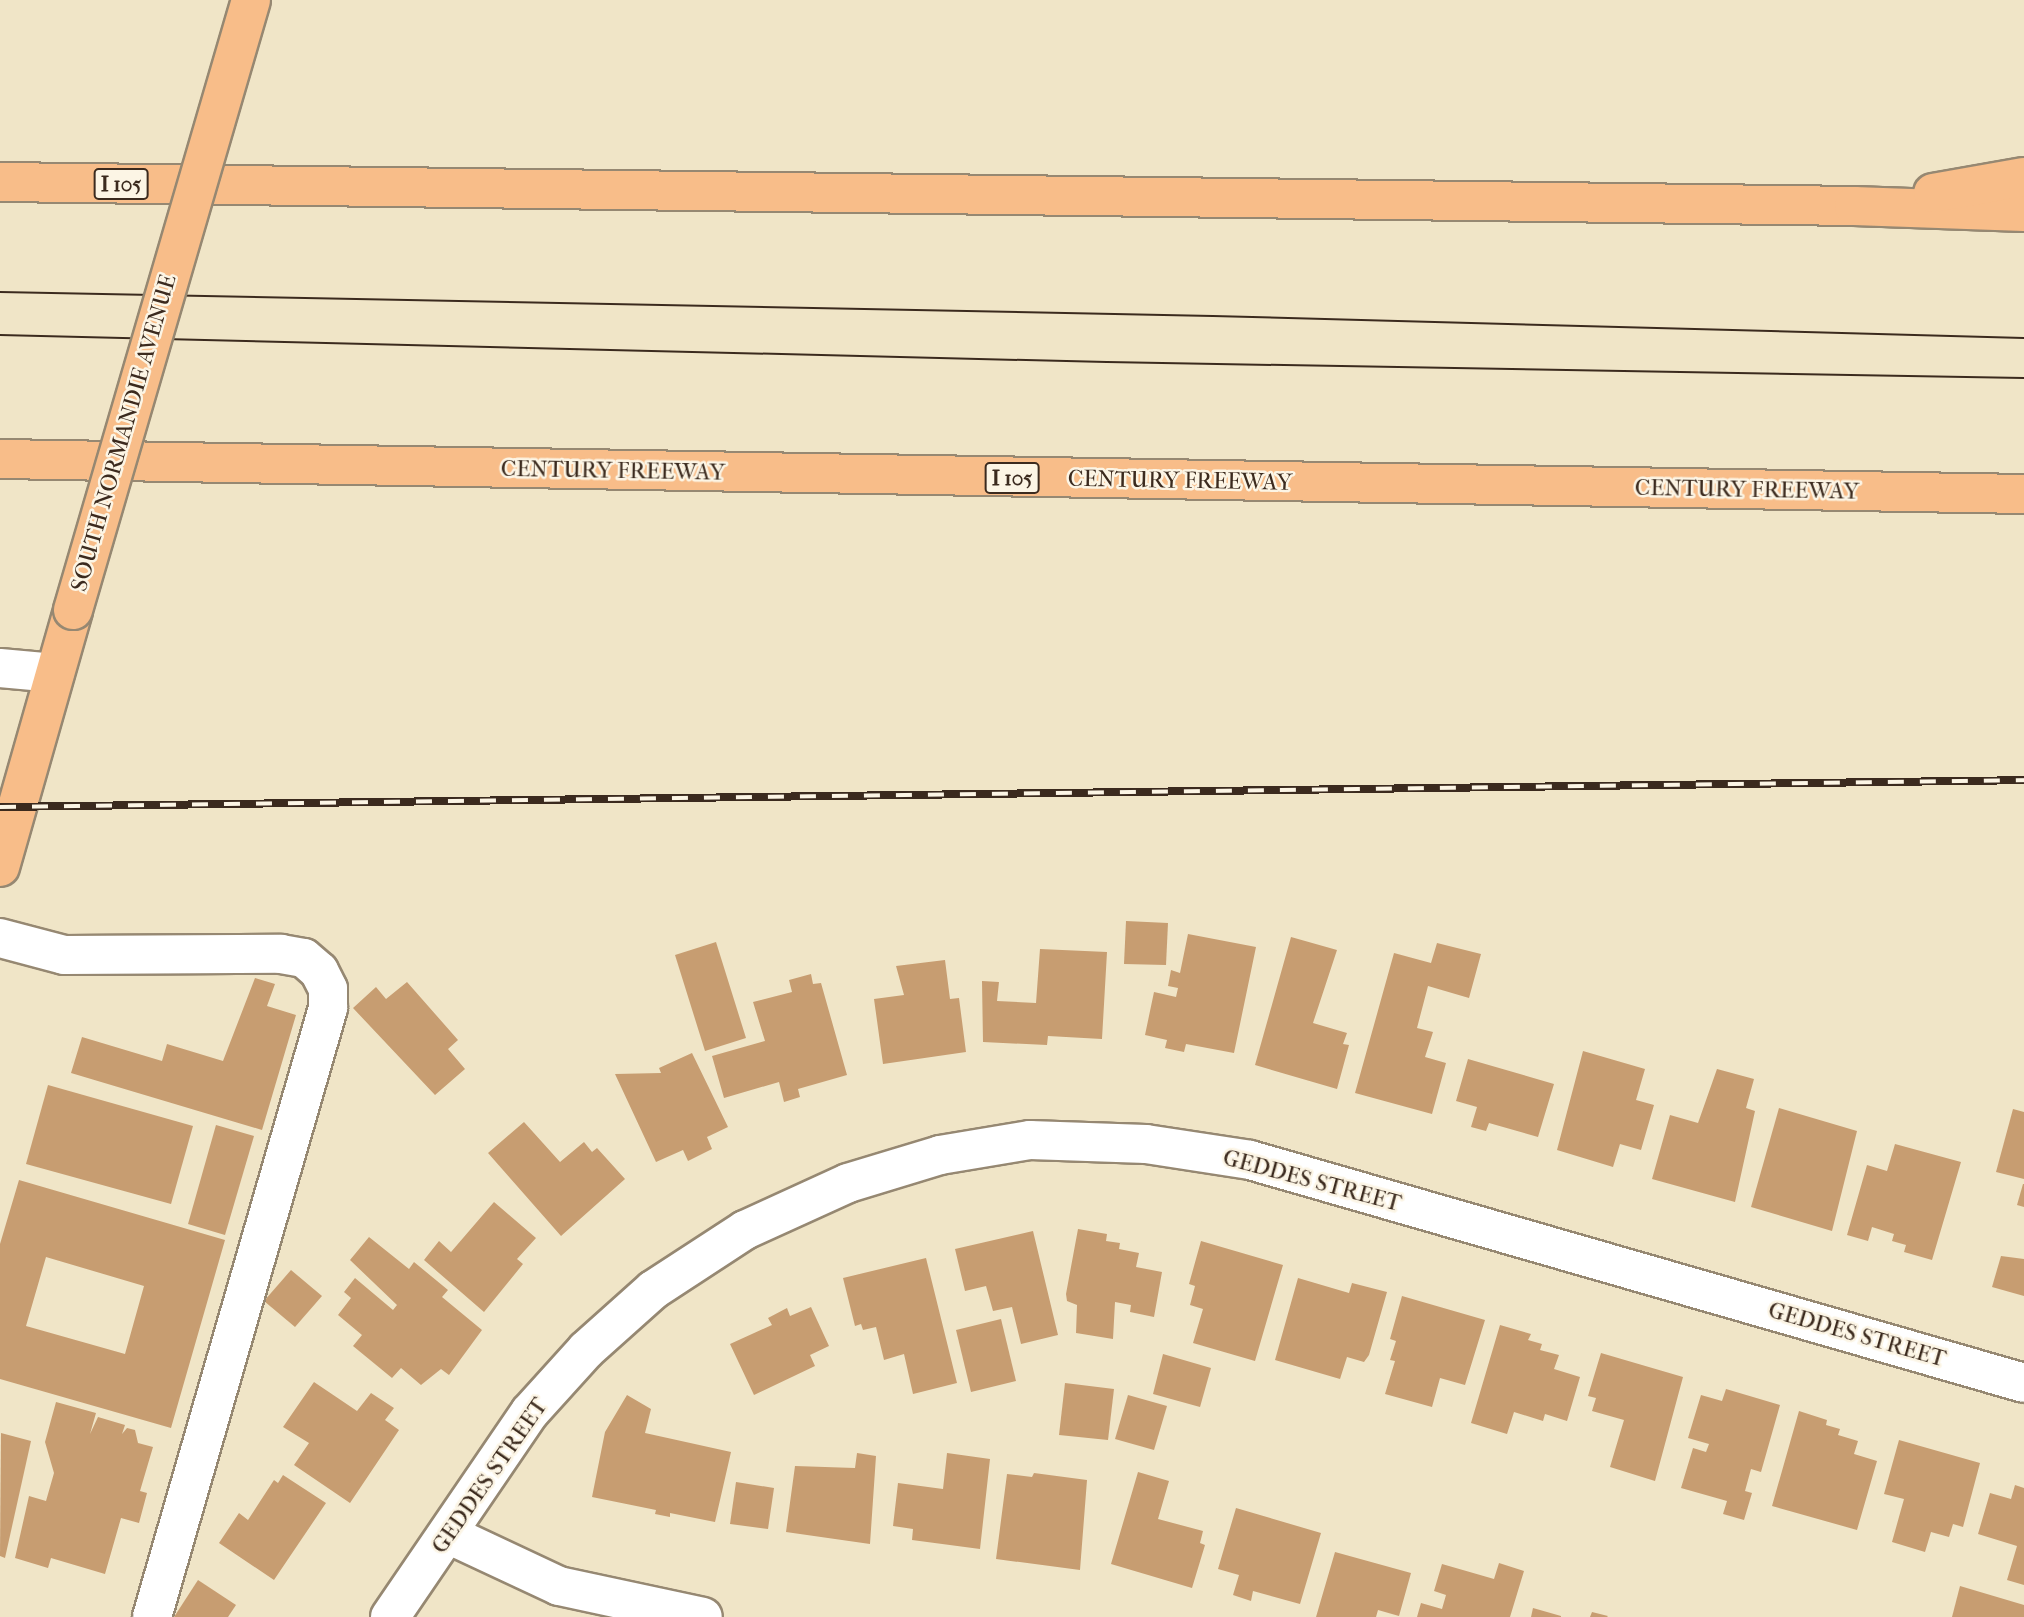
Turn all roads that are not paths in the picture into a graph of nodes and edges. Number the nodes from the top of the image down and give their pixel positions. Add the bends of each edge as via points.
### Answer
1 (251, 0) edge
2 (2024, 177) edge
3 (0, 182) edge
4 (1854, 206) junction
5 (2024, 212) edge
6 (0, 460) edge
7 (2024, 494) edge
8 (0, 668) edge
9 (55, 673) junction
10 (0, 867) edge
11 (0, 939) edge
12 (2024, 1383) edge
13 (450, 1535) junction
14 (152, 1617) edge
15 (390, 1617) edge
16 (703, 1617) edge

1 - 9 main road, SOUTH NORMANDIE AVENUE, bridge
2 - 4 main road
3 - 4 main road, I 105
4 - 5 main road, I 105
6 - 7 main road, CENTURY FREEWAY / I 105
8 - 9 street
9 - 10 main road, SOUTH NORMANDIE AVENUE
11 - 14 street via 64,954 281,954 304,958 319,971 328,989 328,1008
12 - 13 street, GEDDES STREET via 1250,1160 1146,1144 1030,1140 940,1155 848,1183 745,1230 653,1290 586,1350 530,1412
13 - 15 street, GEDDES STREET
13 - 16 street via 559,1586

